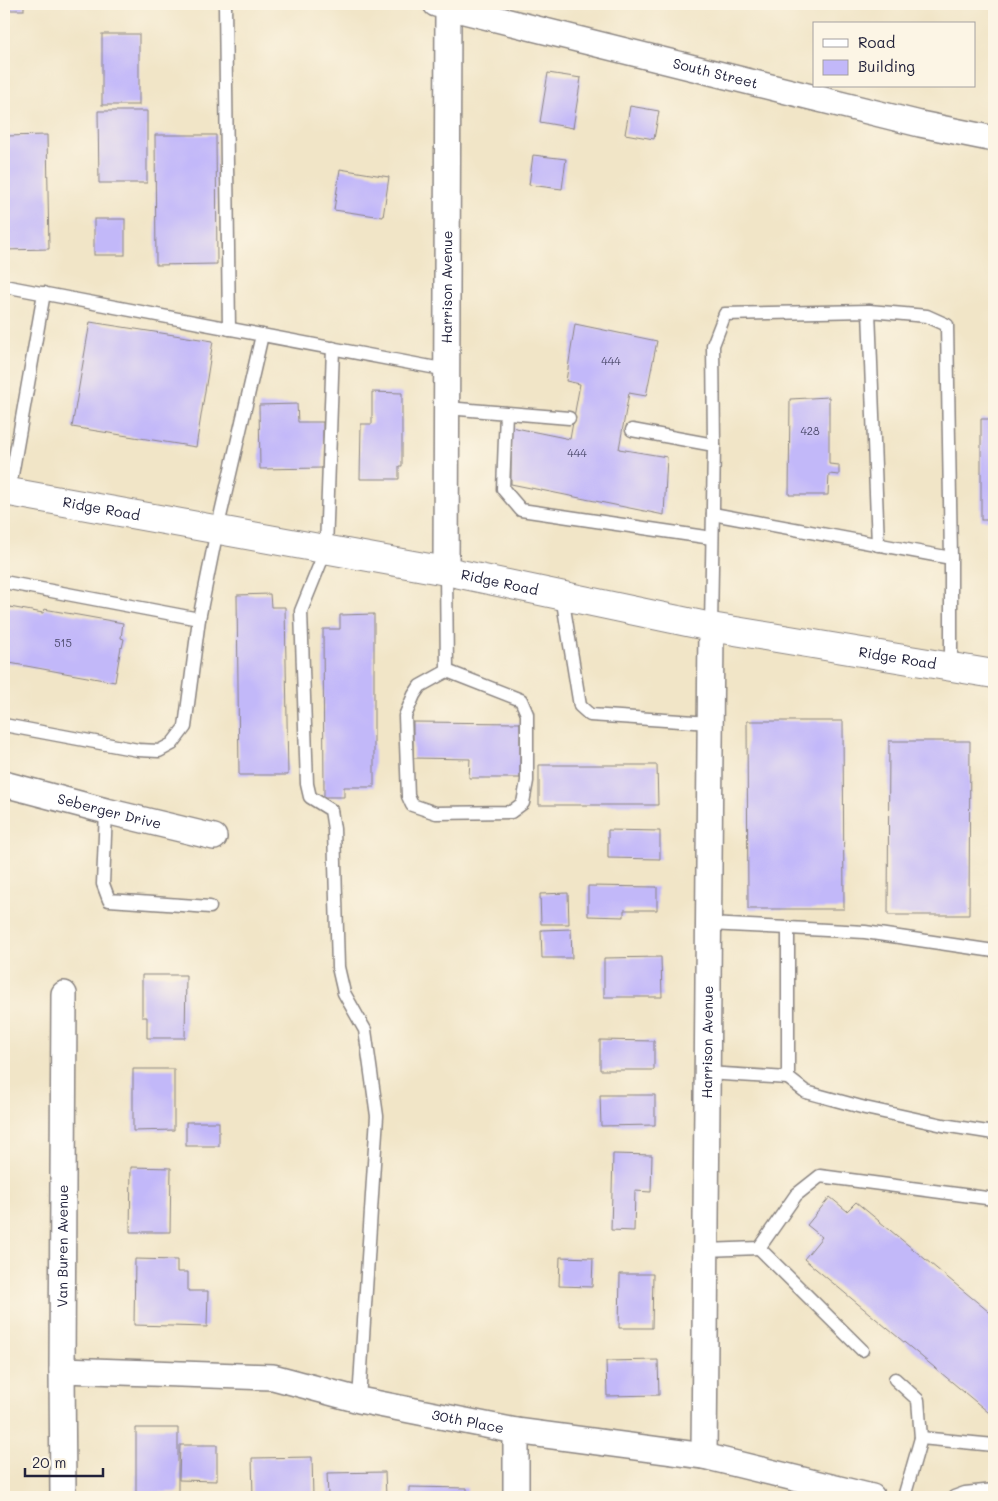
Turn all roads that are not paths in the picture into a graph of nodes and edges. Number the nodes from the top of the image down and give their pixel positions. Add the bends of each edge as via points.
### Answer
1 (225, 4) edge
2 (444, 5) edge
3 (994, 139) edge
4 (4, 286) edge
5 (44, 293) junction
6 (869, 311) junction
7 (229, 329) junction
8 (262, 335) junction
9 (332, 348) junction
10 (447, 370) junction
11 (447, 408) junction
12 (506, 413) junction
13 (569, 418) dead end
14 (632, 430) dead end
15 (714, 445) junction
16 (6, 491) edge
17 (713, 514) junction
18 (217, 530) junction
19 (712, 538) junction
20 (878, 545) junction
21 (326, 549) junction
22 (951, 558) junction
23 (446, 571) junction
24 (4, 582) edge
25 (562, 596) junction
26 (199, 618) junction
27 (711, 627) junction
28 (951, 667) junction
29 (447, 671) junction
30 (994, 674) edge
31 (710, 723) junction
32 (4, 725) edge
33 (4, 784) edge
34 (106, 811) junction
35 (214, 837) dead end
36 (210, 907) dead end
37 (708, 924) junction
38 (788, 928) junction
39 (994, 951) edge
40 (64, 994) dead end
41 (707, 1074) junction
42 (788, 1078) junction
43 (994, 1133) edge
44 (994, 1199) edge
45 (759, 1248) junction
46 (706, 1250) junction
47 (862, 1350) dead end
48 (62, 1370) junction
49 (895, 1379) dead end
50 (359, 1400) junction
51 (516, 1431) junction
52 (921, 1438) junction
53 (994, 1445) edge
54 (704, 1456) junction
55 (994, 1490) edge
56 (63, 1497) edge
57 (516, 1497) edge
58 (872, 1497) edge
59 (904, 1497) edge
60 (954, 1497) edge

1 - 7 lane
2 - 3 street, South Street via 920,124
2 - 10 street, Harrison Avenue
4 - 5 lane
5 - 7 lane
5 - 16 lane
6 - 15 lane via 725,314 713,345
6 - 20 lane
6 - 22 lane via 927,316 946,325
7 - 8 lane
8 - 9 lane
8 - 18 lane
9 - 10 lane
9 - 21 lane
10 - 11 street, Harrison Avenue
11 - 12 lane
11 - 23 street, Harrison Avenue
12 - 13 lane
12 - 19 lane via 503,489 521,510
14 - 15 lane
15 - 17 lane
16 - 18 main road, Ridge Road
17 - 19 lane
17 - 20 lane
18 - 21 main road, Ridge Road
18 - 26 lane
19 - 27 lane
20 - 22 lane
21 - 23 main road, Ridge Road
21 - 50 lane via 301,611 307,784 310,797 331,810 338,967 344,993 365,1030 377,1116
22 - 28 lane
23 - 25 main road, Ridge Road
23 - 29 lane
24 - 26 lane
25 - 27 main road, Ridge Road
25 - 31 lane via 580,706 590,715
26 - 32 lane via 185,727 172,744 159,751 138,750
27 - 28 main road, Ridge Road
27 - 31 street, Harrison Avenue
28 - 30 main road, Ridge Road
29 - 29 lane via 420,686 405,716 408,796 412,805 436,813 511,812 523,803 527,781 527,714 521,700
31 - 37 street, Harrison Avenue
33 - 34 street, Seberger Drive
34 - 35 street, Seberger Drive
34 - 36 lane via 103,884 109,900
37 - 38 lane
37 - 41 street, Harrison Avenue
38 - 39 lane via 865,932
38 - 42 lane
40 - 48 street, Van Buren Avenue
41 - 42 lane
41 - 46 street, Harrison Avenue
42 - 43 lane via 806,1092 865,1108
44 - 45 lane via 820,1176 796,1196
45 - 46 lane
45 - 47 lane
46 - 54 street, Harrison Avenue
48 - 50 street, 30th Place via 274,1377
48 - 56 street, Van Buren Avenue
49 - 52 lane via 918,1400
50 - 51 street, 30th Place
51 - 54 street, 30th Place
51 - 57 street
52 - 53 lane
52 - 59 lane
54 - 58 street, 30th Place
55 - 60 lane

